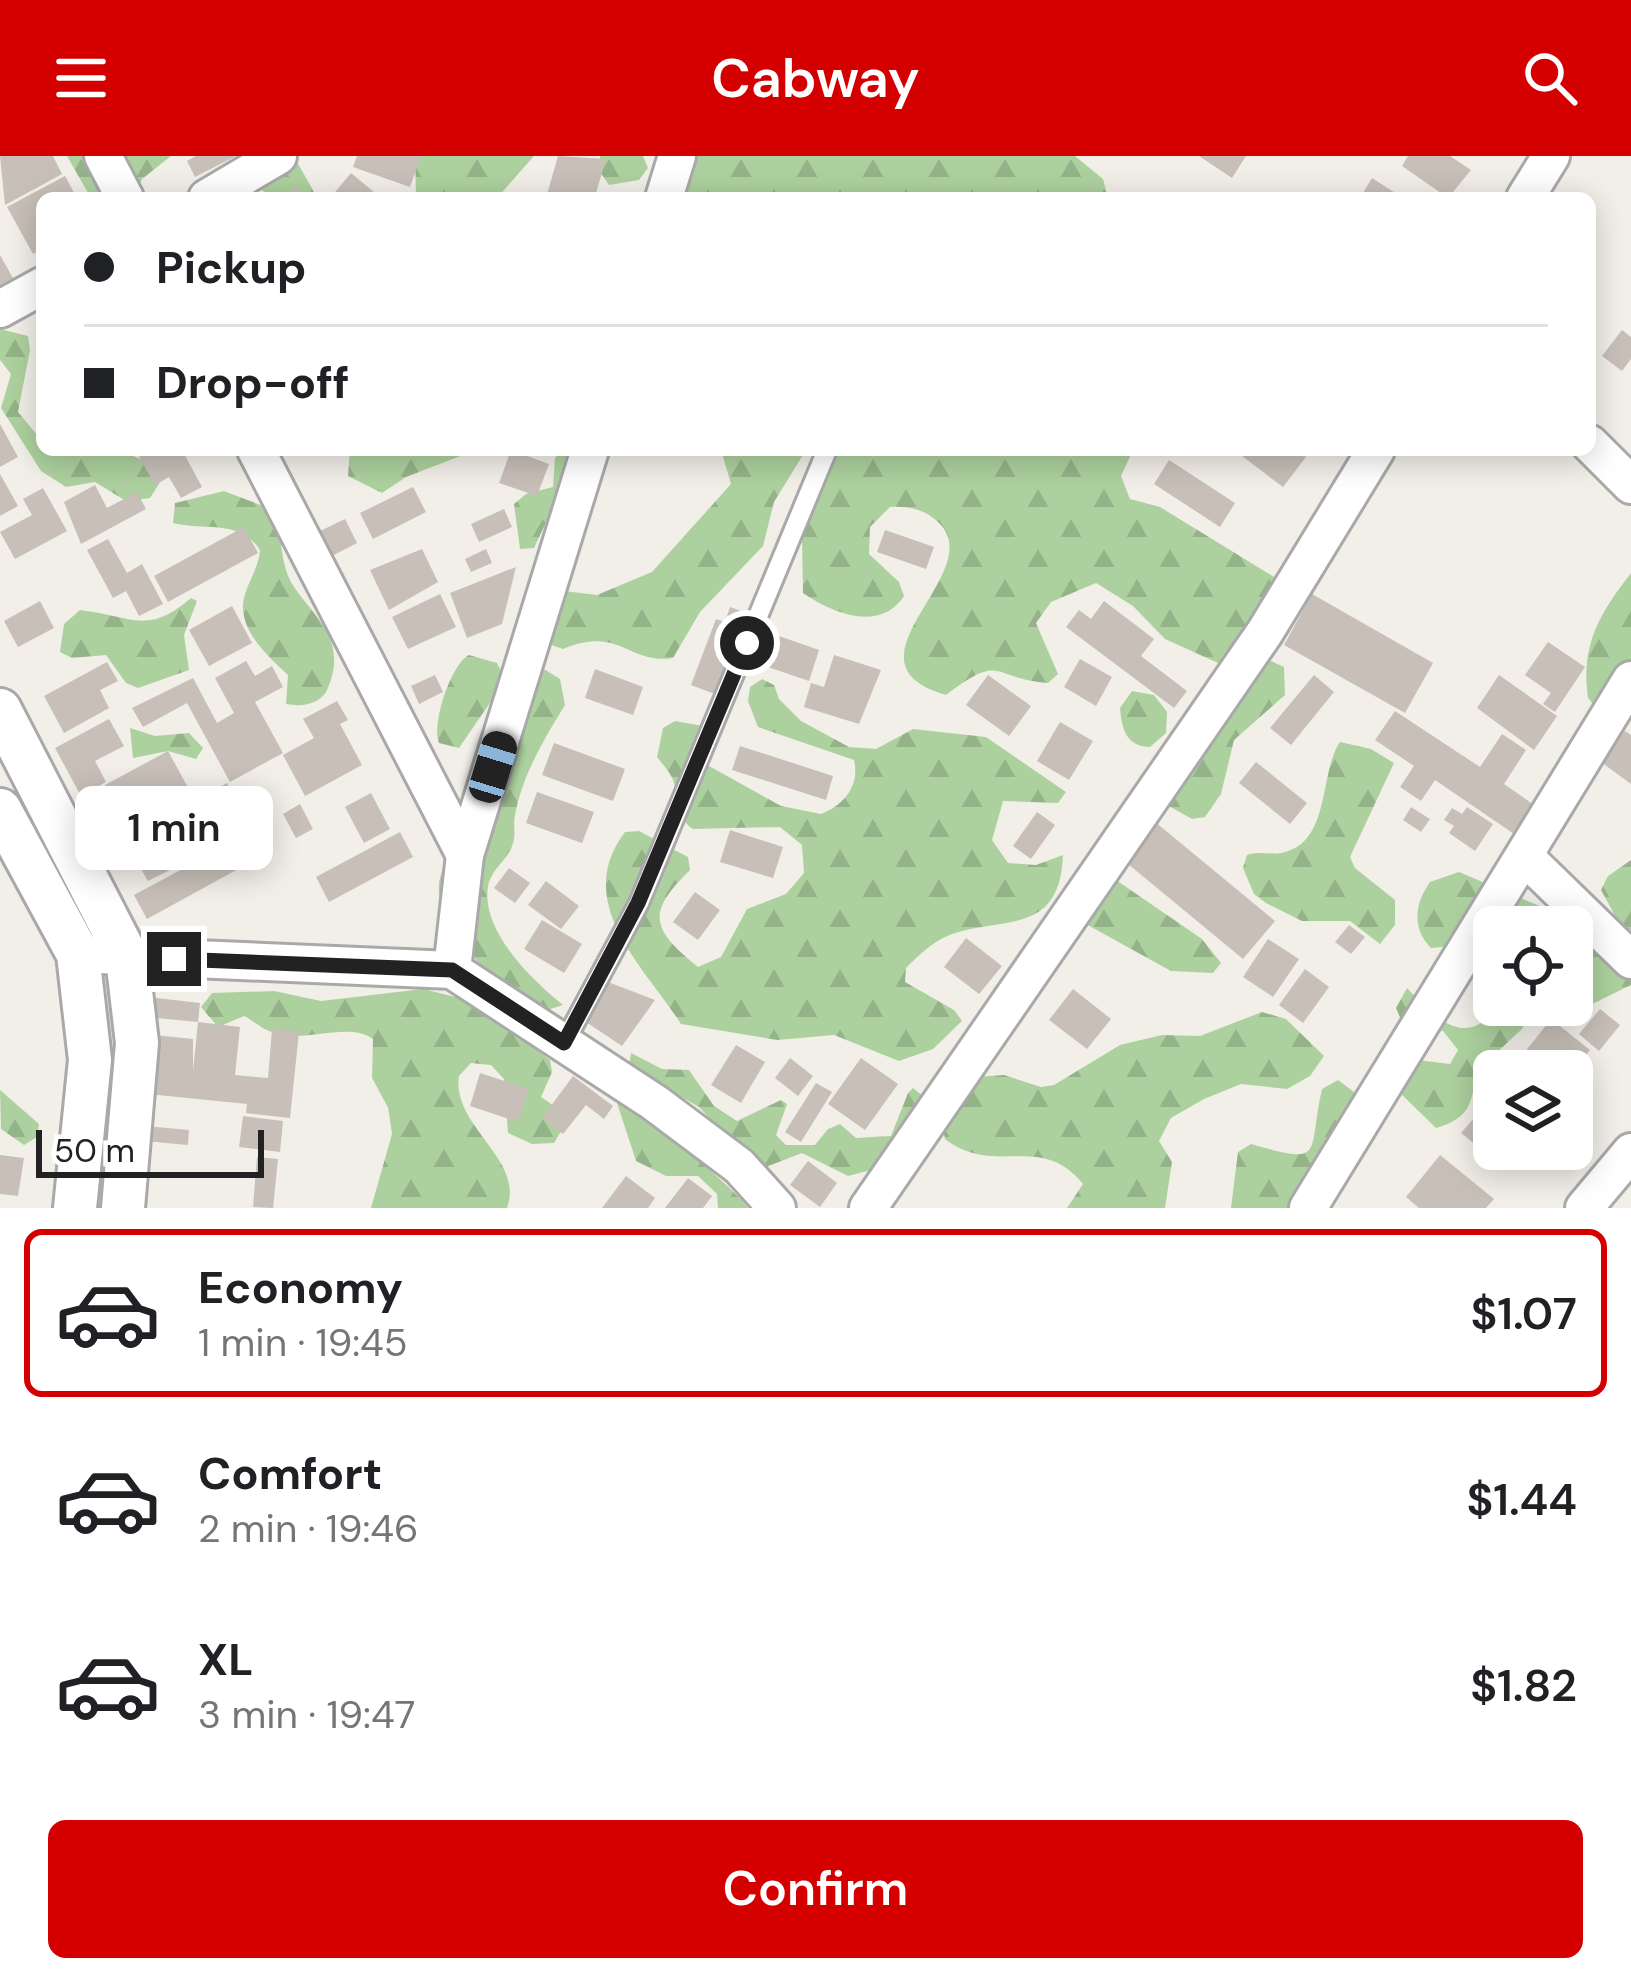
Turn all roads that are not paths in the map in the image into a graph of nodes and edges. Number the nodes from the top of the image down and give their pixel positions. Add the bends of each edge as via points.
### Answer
1 (103, 156) edge
2 (278, 156) edge
3 (677, 156) edge
4 (1550, 156) edge
5 (122, 192) edge
6 (216, 192) edge
7 (666, 192) edge
8 (1529, 192) edge
9 (36, 289) edge
10 (0, 310) edge
11 (1596, 450) edge
12 (259, 456) edge
13 (588, 456) edge
14 (824, 456) edge
15 (1372, 456) edge
16 (1631, 485) edge
17 (1631, 680) edge
18 (0, 710) edge
19 (0, 810) edge
20 (466, 855) junction
21 (1526, 858) junction
22 (78, 954) junction
23 (127, 957) junction
24 (1631, 960) edge
25 (452, 970) junction
26 (564, 1043) junction
27 (1631, 1151) edge
28 (74, 1208) edge
29 (123, 1208) edge
30 (777, 1208) edge
31 (868, 1208) edge
32 (1308, 1208) edge
33 (1584, 1208) edge

1 - 5 street
2 - 6 street
3 - 7 street
4 - 8 street
9 - 10 street
11 - 16 street
12 - 20 street
13 - 20 street
14 - 26 lane via 638,903
15 - 31 street via 1265,632
17 - 21 street
18 - 23 street
19 - 22 street
20 - 25 street
21 - 24 street
21 - 32 street
22 - 23 street
22 - 28 street via 90,1060
23 - 25 street
23 - 29 street via 137,1043
25 - 26 street
26 - 30 street via 739,1166
27 - 33 street

